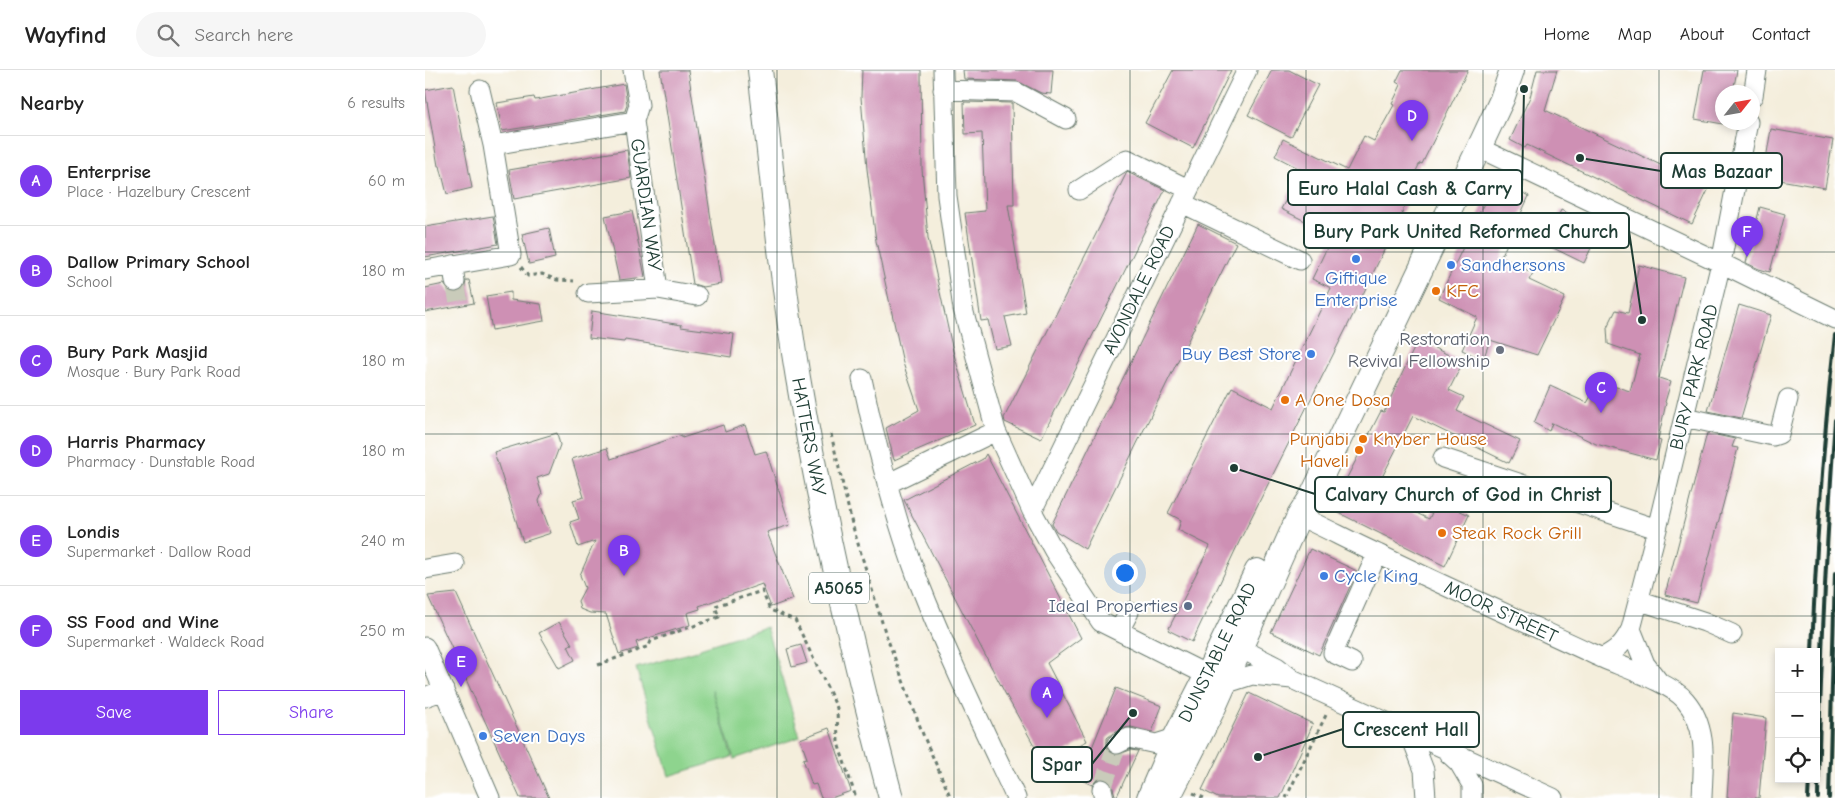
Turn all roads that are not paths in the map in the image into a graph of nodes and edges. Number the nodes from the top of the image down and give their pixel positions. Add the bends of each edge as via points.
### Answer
1 (633, 70) edge
2 (760, 70) edge
3 (943, 70) edge
4 (1247, 70) edge
5 (1512, 70) edge
6 (1757, 70) edge
7 (1755, 85) edge
8 (480, 90) dead end
9 (943, 90) junction
10 (1066, 119) dead end
11 (634, 121) junction
12 (1746, 130) edge
13 (493, 145) junction
14 (1479, 148) junction
15 (1079, 190) dead end
16 (1185, 196) junction
17 (1300, 260) dead end
18 (1721, 263) junction
19 (425, 270) edge
20 (658, 289) junction
21 (588, 293) road end
22 (697, 296) dead end
23 (1835, 319) edge
24 (862, 379) dead end
25 (1788, 399) dead end
26 (1683, 417) junction
27 (996, 432) junction
28 (1443, 458) dead end
29 (887, 484) junction
30 (1032, 511) junction
31 (1299, 516) junction
32 (1657, 529) junction
33 (1377, 554) junction
34 (455, 564) dead end
35 (425, 569) edge
36 (1637, 600) junction
37 (1129, 612) dead end
38 (1631, 629) junction
39 (1119, 631) junction
40 (1732, 634) dead end
41 (1230, 647) junction
42 (425, 648) edge
43 (1602, 658) junction
44 (1352, 662) dead end
45 (1291, 679) junction
46 (1216, 680) junction
47 (1659, 682) junction
48 (444, 690) junction
49 (425, 697) edge
50 (1409, 731) junction
51 (1175, 738) junction
52 (1117, 744) dead end
53 (1440, 746) junction
54 (490, 798) edge
55 (891, 798) edge
56 (1016, 798) edge
57 (1149, 798) edge
58 (1168, 798) edge
59 (1426, 798) edge
60 (1472, 798) edge
61 (1553, 798) edge
62 (1702, 798) edge

1 - 11 street, GUARDIAN WAY via 639,105
2 - 55 main road, HATTERS WAY / A5065 via 776,220 798,376 841,600
3 - 9 street
4 - 16 street, AVONDALE ROAD
5 - 14 main road, DUNSTABLE ROAD
6 - 7 street
8 - 13 street
9 - 10 street via 1016,92
9 - 27 street via 947,196 963,308
11 - 13 street, GUARDIAN WAY
11 - 20 street, GUARDIAN WAY
12 - 18 street, BURY PARK ROAD
13 - 19 street via 511,255 454,273
14 - 18 street
14 - 31 main road, DUNSTABLE ROAD via 1316,487
15 - 16 street via 1127,158
16 - 17 street
16 - 30 street, AVONDALE ROAD
18 - 23 street
18 - 26 street, BURY PARK ROAD
20 - 21 street
20 - 22 street
24 - 29 street
25 - 26 street via 1779,434 1773,436
26 - 32 street, BURY PARK ROAD
27 - 29 street
27 - 30 street
28 - 32 street
29 - 56 street via 918,579 966,693
30 - 39 street via 1101,622
31 - 33 street, MOOR STREET
31 - 41 main road, DUNSTABLE ROAD via 1277,531
32 - 36 street, BURY PARK ROAD
33 - 43 street, MOOR STREET
33 - 44 street via 1333,653
34 - 35 street
36 - 38 street, BURY PARK ROAD
36 - 40 street
37 - 39 street
38 - 43 street via 1624,643
38 - 47 street via 1645,664
39 - 46 street
41 - 45 street via 1277,667
41 - 46 main road, DUNSTABLE ROAD
42 - 48 street
43 - 47 street, MOOR STREET
45 - 46 street via 1253,675
45 - 50 street
46 - 51 main road, DUNSTABLE ROAD
46 - 58 main road, DUNSTABLE ROAD
47 - 62 street, MOOR STREET via 1684,698 1696,716 1704,753
48 - 49 street
48 - 54 street
50 - 53 street
50 - 59 street via 1424,770
51 - 52 street via 1155,744 1129,738
51 - 57 main road, DUNSTABLE ROAD
53 - 60 street via 1459,763 1472,785
53 - 61 street

